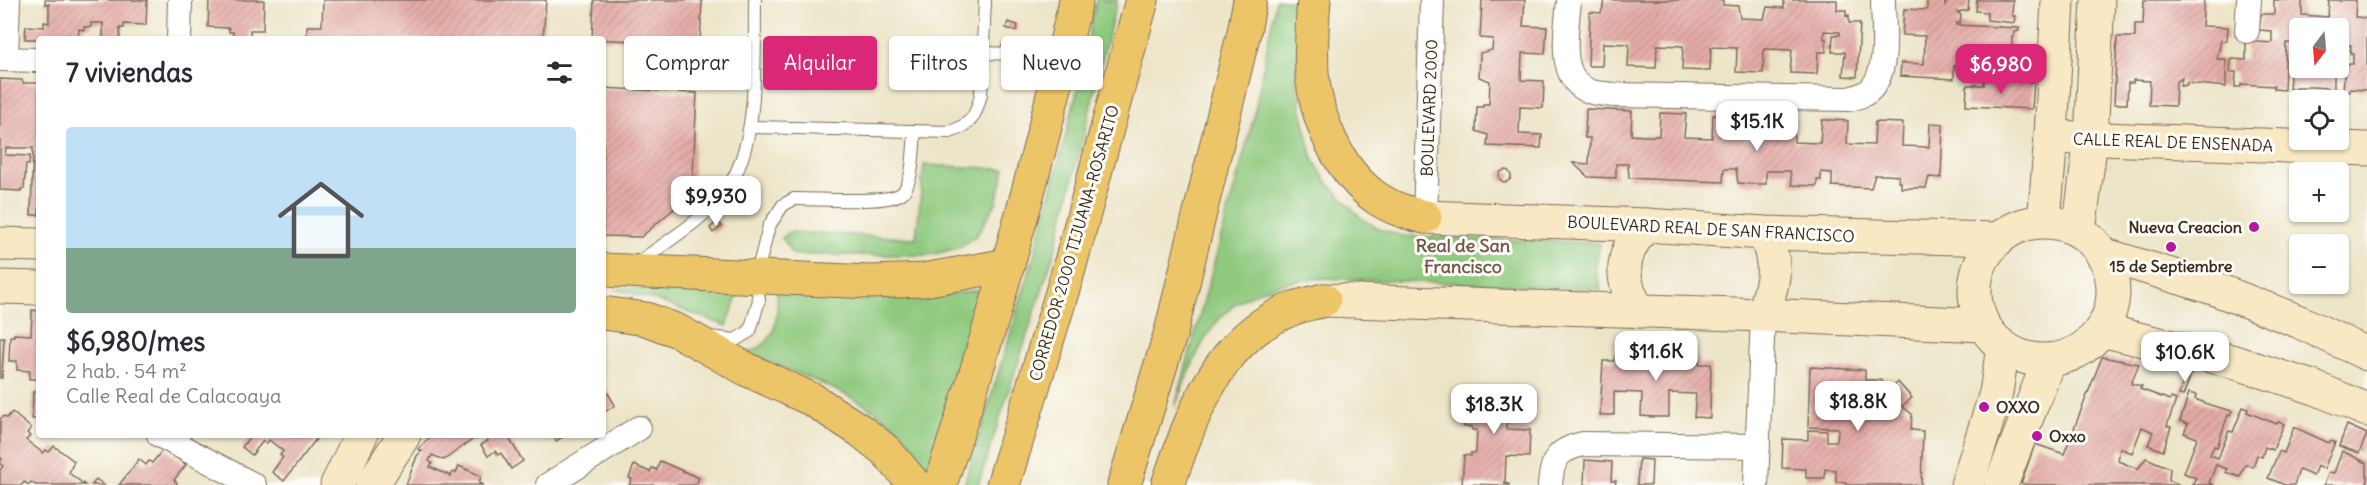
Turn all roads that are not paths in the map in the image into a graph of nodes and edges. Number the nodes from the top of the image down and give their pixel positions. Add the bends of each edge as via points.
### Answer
1 (8, 0) edge
2 (180, 0) edge
3 (754, 0) edge
4 (985, 0) edge
5 (1076, 0) edge
6 (1142, 0) edge
7 (1250, 0) edge
8 (1314, 0) edge
9 (1432, 0) edge
10 (1569, 0) edge
11 (1883, 0) edge
12 (2058, 0) edge
13 (2098, 0) edge
14 (2249, 0) edge
15 (2247, 31) dead end
16 (178, 36) edge
17 (984, 36) edge
18 (1068, 36) edge
19 (3, 59) edge
20 (36, 60) edge
21 (981, 90) edge
22 (1054, 90) edge
23 (751, 127) junction
24 (915, 132) junction
25 (2051, 138) junction
26 (2091, 139) junction
27 (2367, 149) edge
28 (1425, 217) junction
29 (2044, 221) junction
30 (1646, 225) junction
31 (2079, 231) junction
32 (1764, 233) junction
33 (1997, 239) junction
34 (0, 244) edge
35 (36, 245) edge
36 (2103, 254) junction
37 (1008, 265) junction
38 (615, 270) edge
39 (756, 277) junction
40 (0, 287) edge
41 (36, 288) edge
42 (1324, 300) joint
43 (1639, 311) junction
44 (606, 313) edge
45 (1763, 315) junction
46 (2101, 330) junction
47 (678, 331) junction
48 (1993, 336) junction
49 (2367, 354) edge
50 (2049, 360) junction
51 (2367, 410) edge
52 (639, 428) dead end
53 (165, 438) edge
54 (360, 438) edge
55 (402, 438) edge
56 (1758, 446) junction
57 (254, 485) edge
58 (337, 485) edge
59 (372, 485) edge
60 (548, 485) edge
61 (915, 485) edge
62 (940, 485) edge
63 (1004, 485) edge
64 (1124, 485) edge
65 (1168, 485) edge
66 (1550, 485) edge
67 (1756, 485) edge
68 (1967, 485) edge
69 (2001, 485) edge

1 - 19 street
2 - 16 street
3 - 23 lane
4 - 17 lane
5 - 18 highway
6 - 63 highway, CORREDOR 2000 TIJUANA-ROSARITO via 1067,276
7 - 64 highway via 1171,332
8 - 28 highway via 1312,74 1319,110 1336,150 1361,184 1378,199
9 - 28 street, BOULEVARD 2000
10 - 11 street via 1567,64 1574,81 1590,92 1849,99 1869,91 1878,75 1882,63
12 - 25 main road
13 - 26 main road
14 - 15 street
19 - 20 street
21 - 24 lane via 977,110 964,127 950,132
22 - 37 highway
23 - 24 lane
23 - 38 lane via 726,191 687,227
24 - 39 lane via 907,185 902,194 888,199 794,199 783,205 769,226
25 - 26 main road, CALLE REAL DE ENSENADA
25 - 29 main road
26 - 27 main road, CALLE REAL DE ENSENADA
26 - 31 main road
28 - 30 main road, BOULEVARD REAL DE SAN FRANCISCO
29 - 31 main road
29 - 33 main road via 2019,226
30 - 32 main road, BOULEVARD REAL DE SAN FRANCISCO
30 - 43 main road via 1633,239 1624,278
31 - 36 main road
32 - 33 main road, BOULEVARD REAL DE SAN FRANCISCO
32 - 45 main road via 1773,252 1774,270
33 - 48 main road via 1983,257 1975,280 1976,303
34 - 35 main road
36 - 46 main road via 2113,292 2110,312
36 - 49 main road via 2213,288 2300,322
37 - 39 highway via 923,280
37 - 62 highway
38 - 39 highway
39 - 47 lane via 759,300 750,332 735,340
40 - 41 main road
42 - 43 main road
42 - 65 highway via 1291,309 1234,348 1212,378 1194,414
43 - 45 main road
44 - 47 highway via 646,319
45 - 48 main road
45 - 56 street
46 - 50 main road via 2087,345
46 - 51 main road via 2231,361 2316,388
47 - 61 highway via 813,400 861,430 886,451
48 - 50 main road via 2025,357
48 - 68 main road via 1996,393
50 - 69 main road
52 - 60 street
53 - 57 street
54 - 58 main road
55 - 59 main road
56 - 66 street via 1583,444 1558,454 1551,468
56 - 67 street

